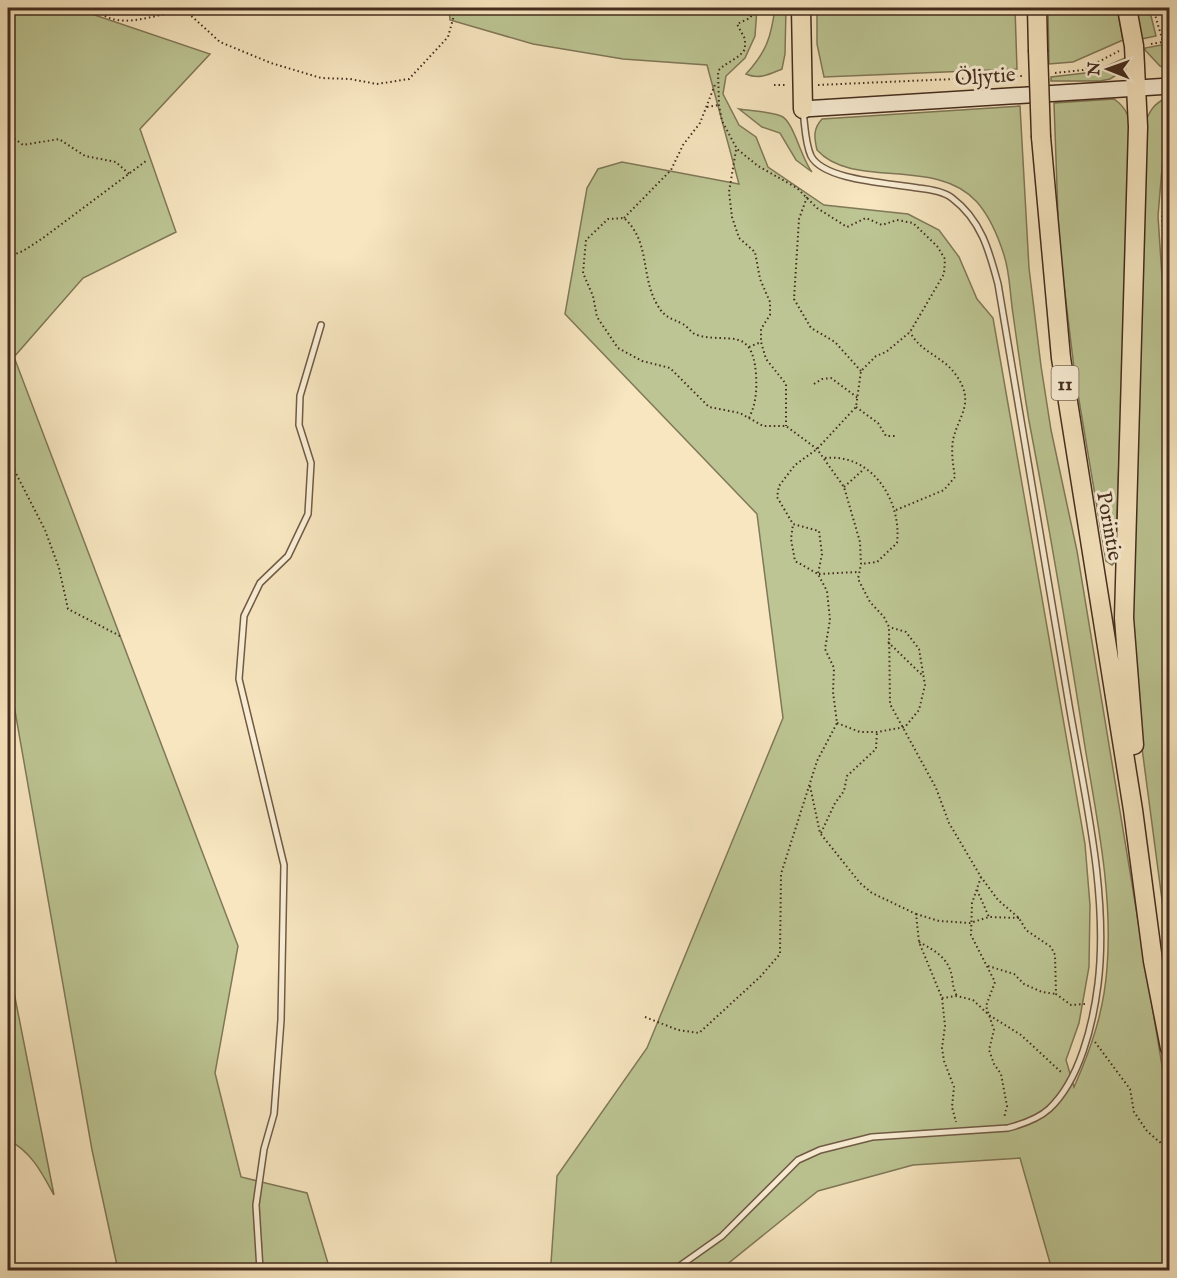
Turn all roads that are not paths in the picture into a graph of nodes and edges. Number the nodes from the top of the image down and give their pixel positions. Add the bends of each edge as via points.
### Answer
1 (801, 8) edge
2 (1036, 8) edge
3 (1127, 8) edge
4 (1170, 86) edge
5 (1137, 87) junction
6 (803, 109) junction
7 (321, 325) dead end
8 (1133, 810) junction
9 (1170, 1048) edge
10 (260, 1270) edge
11 (674, 1270) edge

1 - 6 highway
2 - 8 highway, Porintie / 11, bridge via 1041,137 1061,358
3 - 5 highway
4 - 5 main road, Öljytie
5 - 6 main road, Öljytie
5 - 8 highway via 1124,618 1136,766
6 - 11 lane via 811,156 823,168 838,175 929,189 950,196 981,229 990,253 1087,812 1100,940 1094,1003 1088,1033 1069,1080 1047,1110 1026,1123 1008,1128 872,1137 820,1150 798,1160 722,1236
7 - 10 lane via 300,396 299,425 311,463 308,514 288,556 260,583 244,616 239,679 284,865 281,1020 274,1114 264,1149 256,1205
8 - 9 highway, Porintie / 11

